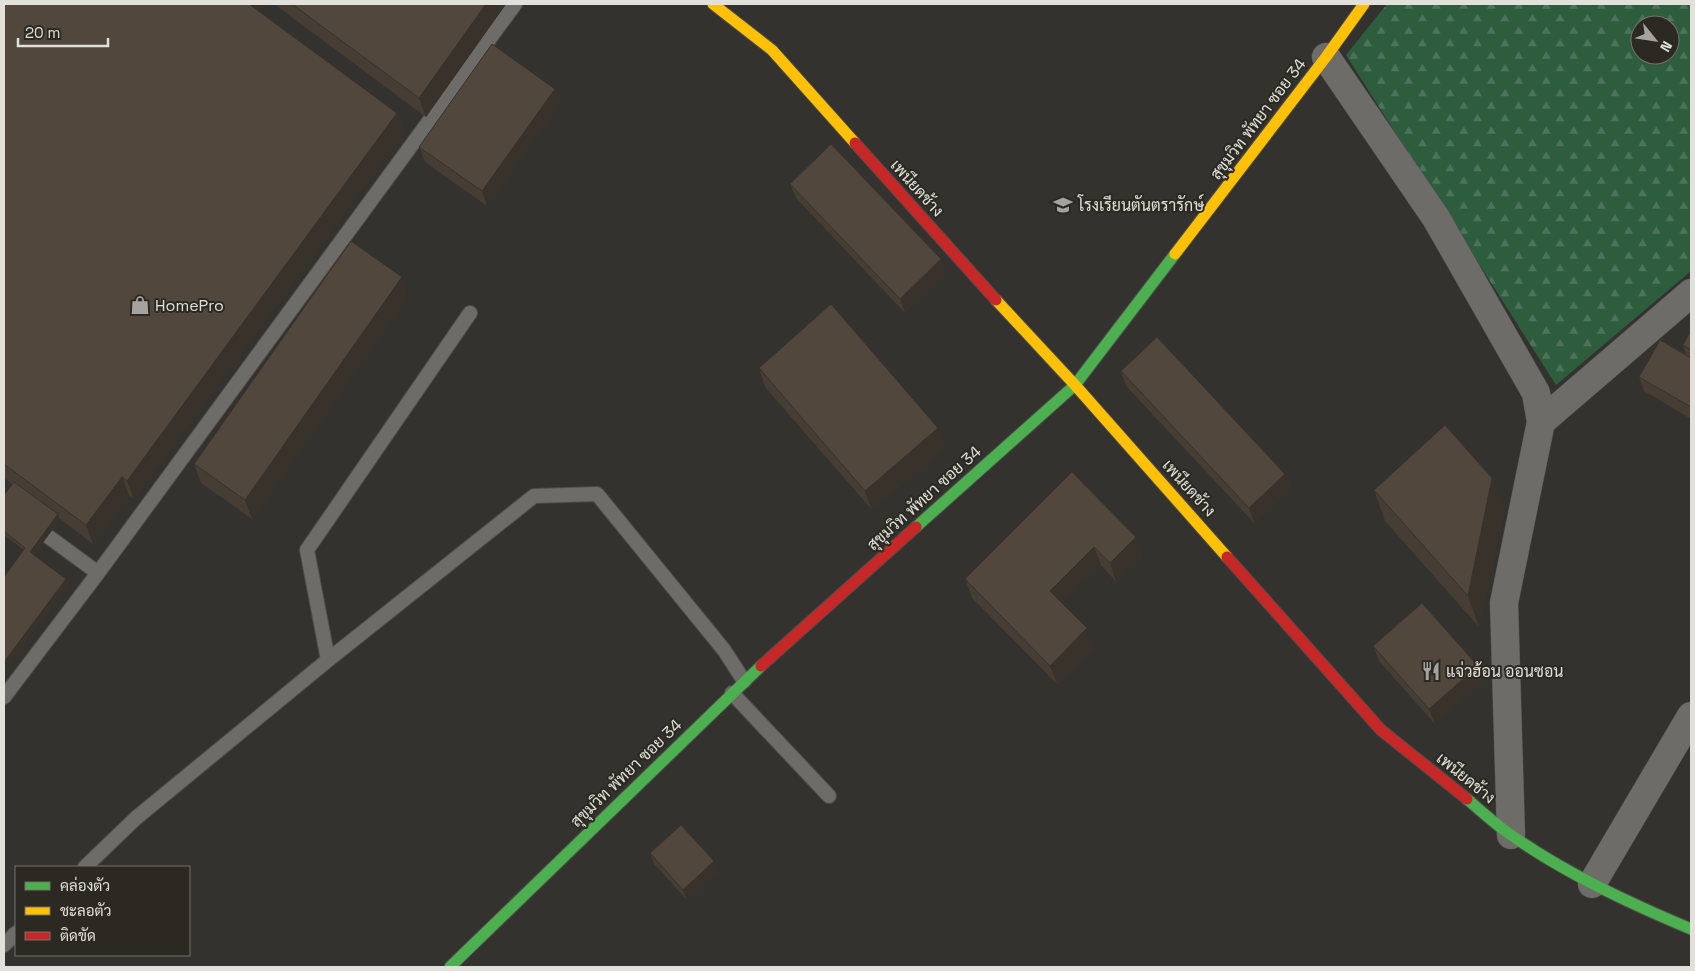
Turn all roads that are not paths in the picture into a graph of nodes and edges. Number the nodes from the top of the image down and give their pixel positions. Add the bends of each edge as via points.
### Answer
1 (515, 4) edge
2 (713, 4) edge
3 (1364, 4) edge
4 (1326, 57) junction
5 (1691, 293) edge
6 (470, 313) dead end
7 (1075, 385) junction
8 (1541, 422) junction
9 (4, 504) edge
10 (98, 573) junction
11 (328, 660) junction
12 (744, 681) junction
13 (732, 693) junction
14 (4, 697) edge
15 (1691, 716) edge
16 (829, 796) dead end
17 (1511, 835) junction
18 (86, 866) edge
19 (1592, 884) junction
20 (1691, 929) edge
21 (15, 934) edge
22 (4, 944) edge
23 (450, 967) edge

1 - 10 lane
2 - 7 street, เพนียดช้าง via 772,50
3 - 4 street, สุขุมวิท พัทยา ซอย 34
4 - 7 street, สุขุมวิท พัทยา ซอย 34
4 - 8 street via 1441,227 1536,393
5 - 8 street
6 - 11 lane via 307,550
7 - 12 street, สุขุมวิท พัทยา ซอย 34
7 - 17 street, เพนียดช้าง via 1381,730
8 - 17 street via 1504,603
9 - 10 lane
10 - 14 lane
11 - 12 lane via 534,496 597,494 724,650
11 - 18 lane via 136,818
12 - 13 street, สุขุมวิท พัทยา ซอย 34
13 - 16 lane
13 - 23 street, สุขุมวิท พัทยา ซอย 34
15 - 19 street
17 - 19 street, เพนียดช้าง
19 - 20 street, เพนียดช้าง
21 - 22 lane

